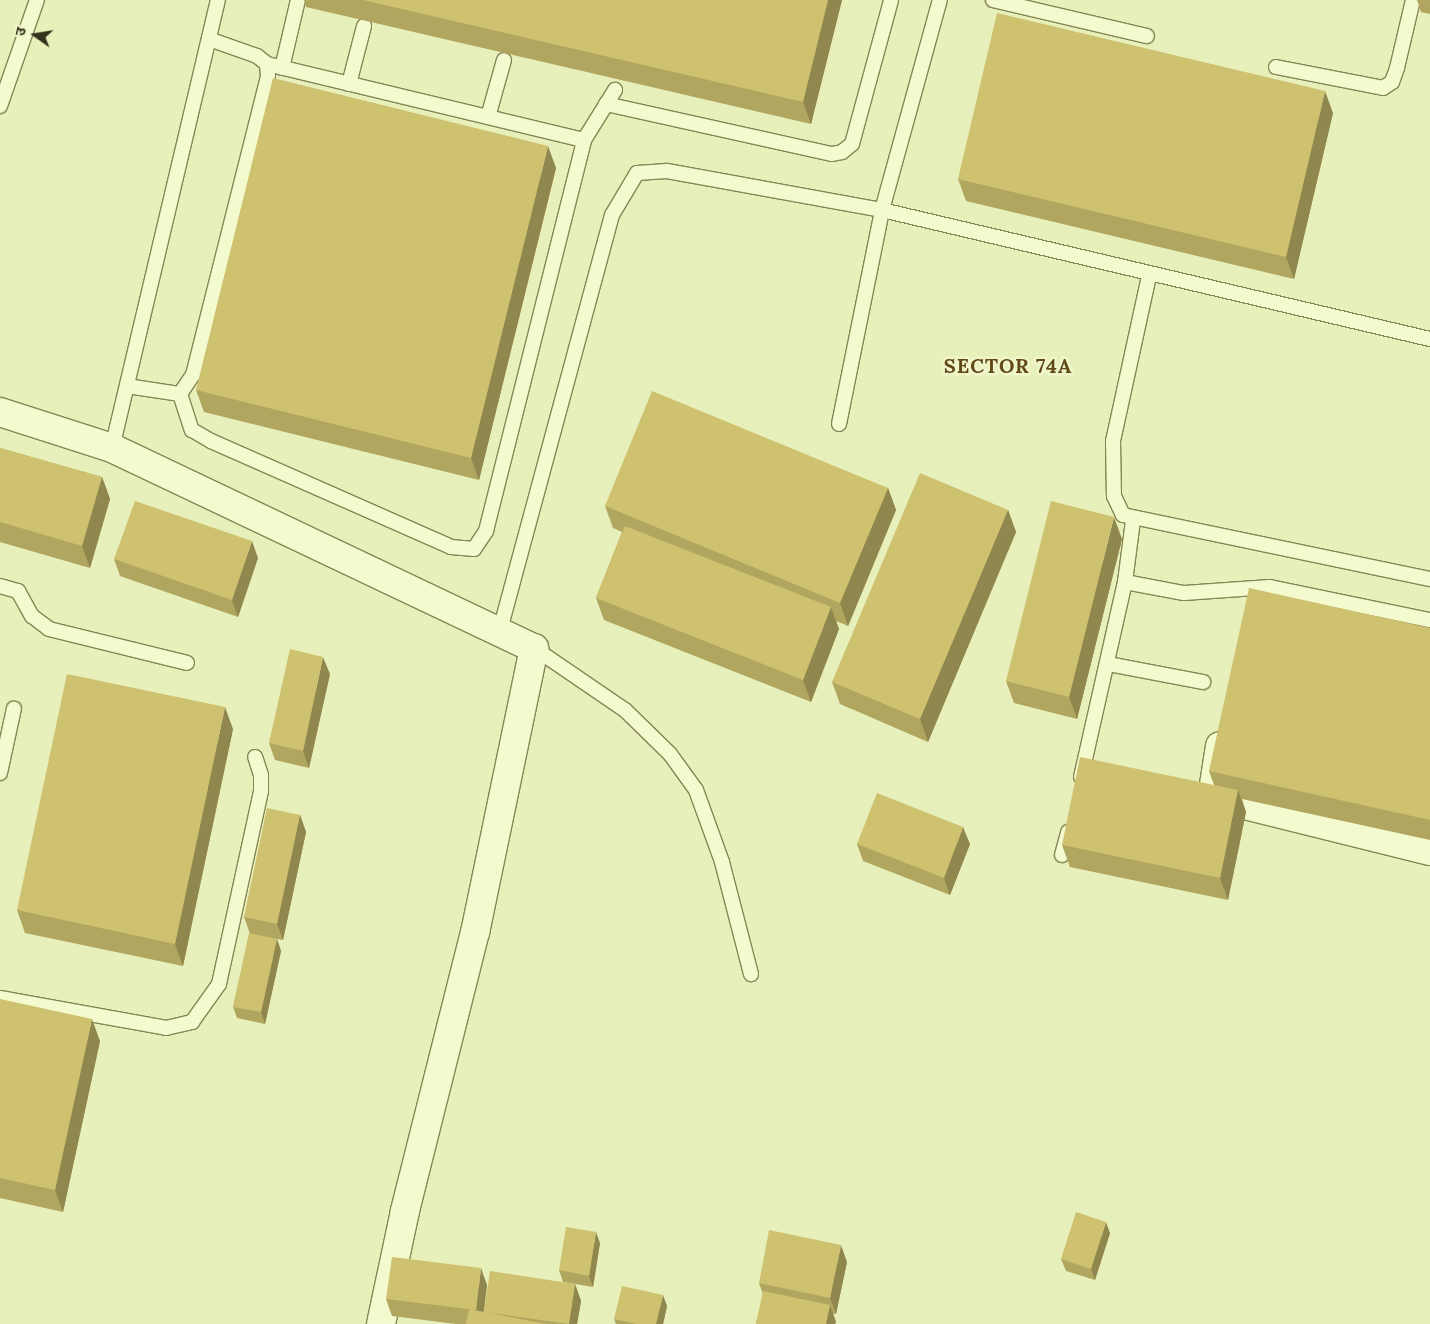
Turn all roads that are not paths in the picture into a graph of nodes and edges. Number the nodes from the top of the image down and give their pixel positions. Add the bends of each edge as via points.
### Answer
1 (37, 0) edge
2 (218, 0) edge
3 (298, 0) edge
4 (891, 0) edge
5 (940, 0) edge
6 (993, 0) edge
7 (1413, 0) edge
8 (1029, 4) edge
9 (364, 26) edge
10 (1147, 36) dead end
11 (209, 39) junction
12 (504, 60) dead end
13 (267, 64) junction
14 (1276, 67) dead end
15 (282, 68) junction
16 (349, 84) junction
17 (615, 90) dead end
18 (606, 104) junction
19 (0, 106) edge
20 (488, 117) junction
21 (584, 140) junction
22 (882, 210) junction
23 (1149, 276) junction
24 (1430, 340) edge
25 (126, 386) junction
26 (180, 394) junction
27 (0, 412) edge
28 (840, 424) dead end
29 (112, 448) junction
30 (1133, 520) junction
31 (1430, 579) edge
32 (1125, 582) junction
33 (0, 586) edge
34 (1430, 620) edge
35 (500, 630) junction
36 (534, 648) junction
37 (187, 663) dead end
38 (1108, 664) junction
39 (1203, 682) dead end
40 (14, 708) dead end
41 (1224, 716) edge
42 (255, 758) dead end
43 (0, 773) edge
44 (1078, 790) edge
45 (1071, 818) edge
46 (1430, 851) edge
47 (1062, 855) edge
48 (751, 974) dead end
49 (0, 998) edge
50 (382, 1324) edge

1 - 19 lane
2 - 11 lane
3 - 15 lane
4 - 18 lane via 852,144 842,152 832,154
5 - 22 lane
6 - 8 lane
7 - 14 lane via 1397,68 1392,82 1383,88
8 - 10 lane
9 - 16 lane
11 - 13 lane via 248,52
11 - 25 lane
12 - 20 lane
13 - 15 lane
13 - 26 lane via 268,76 193,375
15 - 16 lane
16 - 20 lane
17 - 18 lane
18 - 21 lane
20 - 21 lane
21 - 26 lane via 486,531 474,549 451,547 192,430
22 - 23 lane
22 - 28 lane
22 - 35 lane via 667,171 637,172 612,215
23 - 24 lane
23 - 30 lane via 1111,459 1114,496 1123,515
25 - 26 lane
25 - 29 lane
27 - 29 street
29 - 35 street
30 - 31 lane
30 - 32 lane
32 - 34 lane via 1184,593 1270,587
32 - 38 lane
33 - 37 lane via 18,592 32,616 49,629
35 - 36 street
36 - 48 lane via 625,710 670,754 696,790 722,862
36 - 50 street via 475,932 409,1193
38 - 39 lane
38 - 44 lane
40 - 43 lane
41 - 46 street via 1212,796
42 - 49 lane via 262,775 260,791 219,984 192,1022 166,1028
45 - 47 lane

